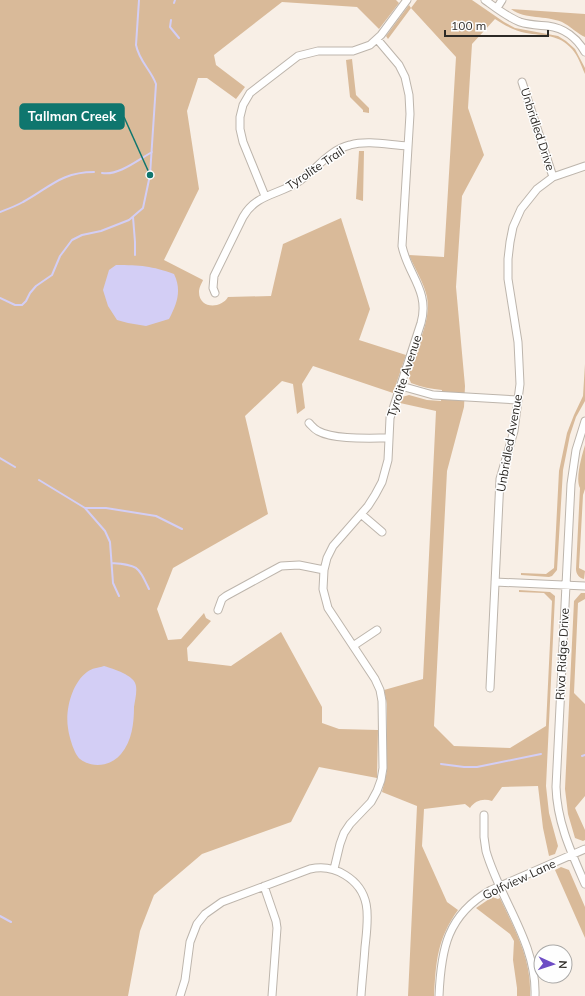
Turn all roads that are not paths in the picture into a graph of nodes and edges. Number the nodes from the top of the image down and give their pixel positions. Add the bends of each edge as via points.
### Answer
1 (407, 0) edge
2 (485, 0) edge
3 (502, 0) edge
4 (497, 8) junction
5 (377, 39) junction
6 (584, 50) edge
7 (522, 82) dead end
8 (408, 146) junction
9 (585, 166) edge
10 (553, 176) junction
11 (265, 196) junction
12 (215, 293) dead end
13 (401, 386) junction
14 (518, 400) junction
15 (585, 421) edge
16 (309, 423) dead end
17 (389, 438) junction
18 (361, 514) junction
19 (382, 532) dead end
20 (324, 570) junction
21 (495, 582) junction
22 (566, 586) junction
23 (585, 586) edge
24 (218, 610) dead end
25 (377, 630) dead end
26 (353, 646) junction
27 (490, 688) dead end
28 (484, 816) dead end
29 (585, 848) edge
30 (572, 854) junction
31 (334, 869) junction
32 (585, 884) edge
33 (264, 886) junction
34 (500, 886) junction
35 (180, 996) edge
36 (272, 996) edge
37 (361, 996) edge
38 (439, 996) edge
39 (535, 996) edge

1 - 5 street
2 - 4 street
3 - 4 street
4 - 6 street via 518,21 563,31 574,38
5 - 8 street, Tyrolite Avenue via 399,65 408,86
5 - 11 street via 364,48 353,51 311,52 298,56 250,93 243,105 240,129
7 - 10 street, Unbridled Drive
8 - 11 street, Tyrolite Trail via 362,143 346,146 332,153 298,182
8 - 13 street, Tyrolite Avenue via 402,246 421,290 424,308
9 - 10 street, Unbridled Avenue
10 - 14 street, Unbridled Avenue via 525,203 510,242 508,272 519,352
11 - 12 street, Tyrolite Trail via 251,206 243,217 214,276
13 - 14 street via 433,395
13 - 17 street, Tyrolite Avenue via 390,418
14 - 21 street, Unbridled Avenue via 514,431 500,479
15 - 22 street, Riva Ridge Drive via 577,444 571,476
16 - 17 street via 318,431 327,434
17 - 18 street, Tyrolite Avenue via 384,475 375,496
18 - 19 street
18 - 20 street, Tyrolite Avenue via 333,546
20 - 24 street via 299,564 282,566 226,596
20 - 26 street, Tyrolite Avenue via 323,589 328,608
21 - 22 street
21 - 27 street, Unbridled Avenue
22 - 23 street
22 - 30 street, Riva Ridge Drive via 556,793 560,822
25 - 26 street
26 - 31 street, Tyrolite Avenue via 375,679 381,696 382,774 374,797 344,833
28 - 34 street via 485,846
29 - 30 street, Golfview Lane
30 - 32 street, Riva Ridge Drive
30 - 34 street, Golfview Lane
31 - 33 street via 310,869
31 - 37 street via 354,881 362,891 367,904 368,921
33 - 35 street via 218,904 208,910 199,921 189,945 185,980
33 - 36 street via 277,928
34 - 38 street, Golfview Lane via 474,902 452,928 442,956
34 - 39 street via 529,954

